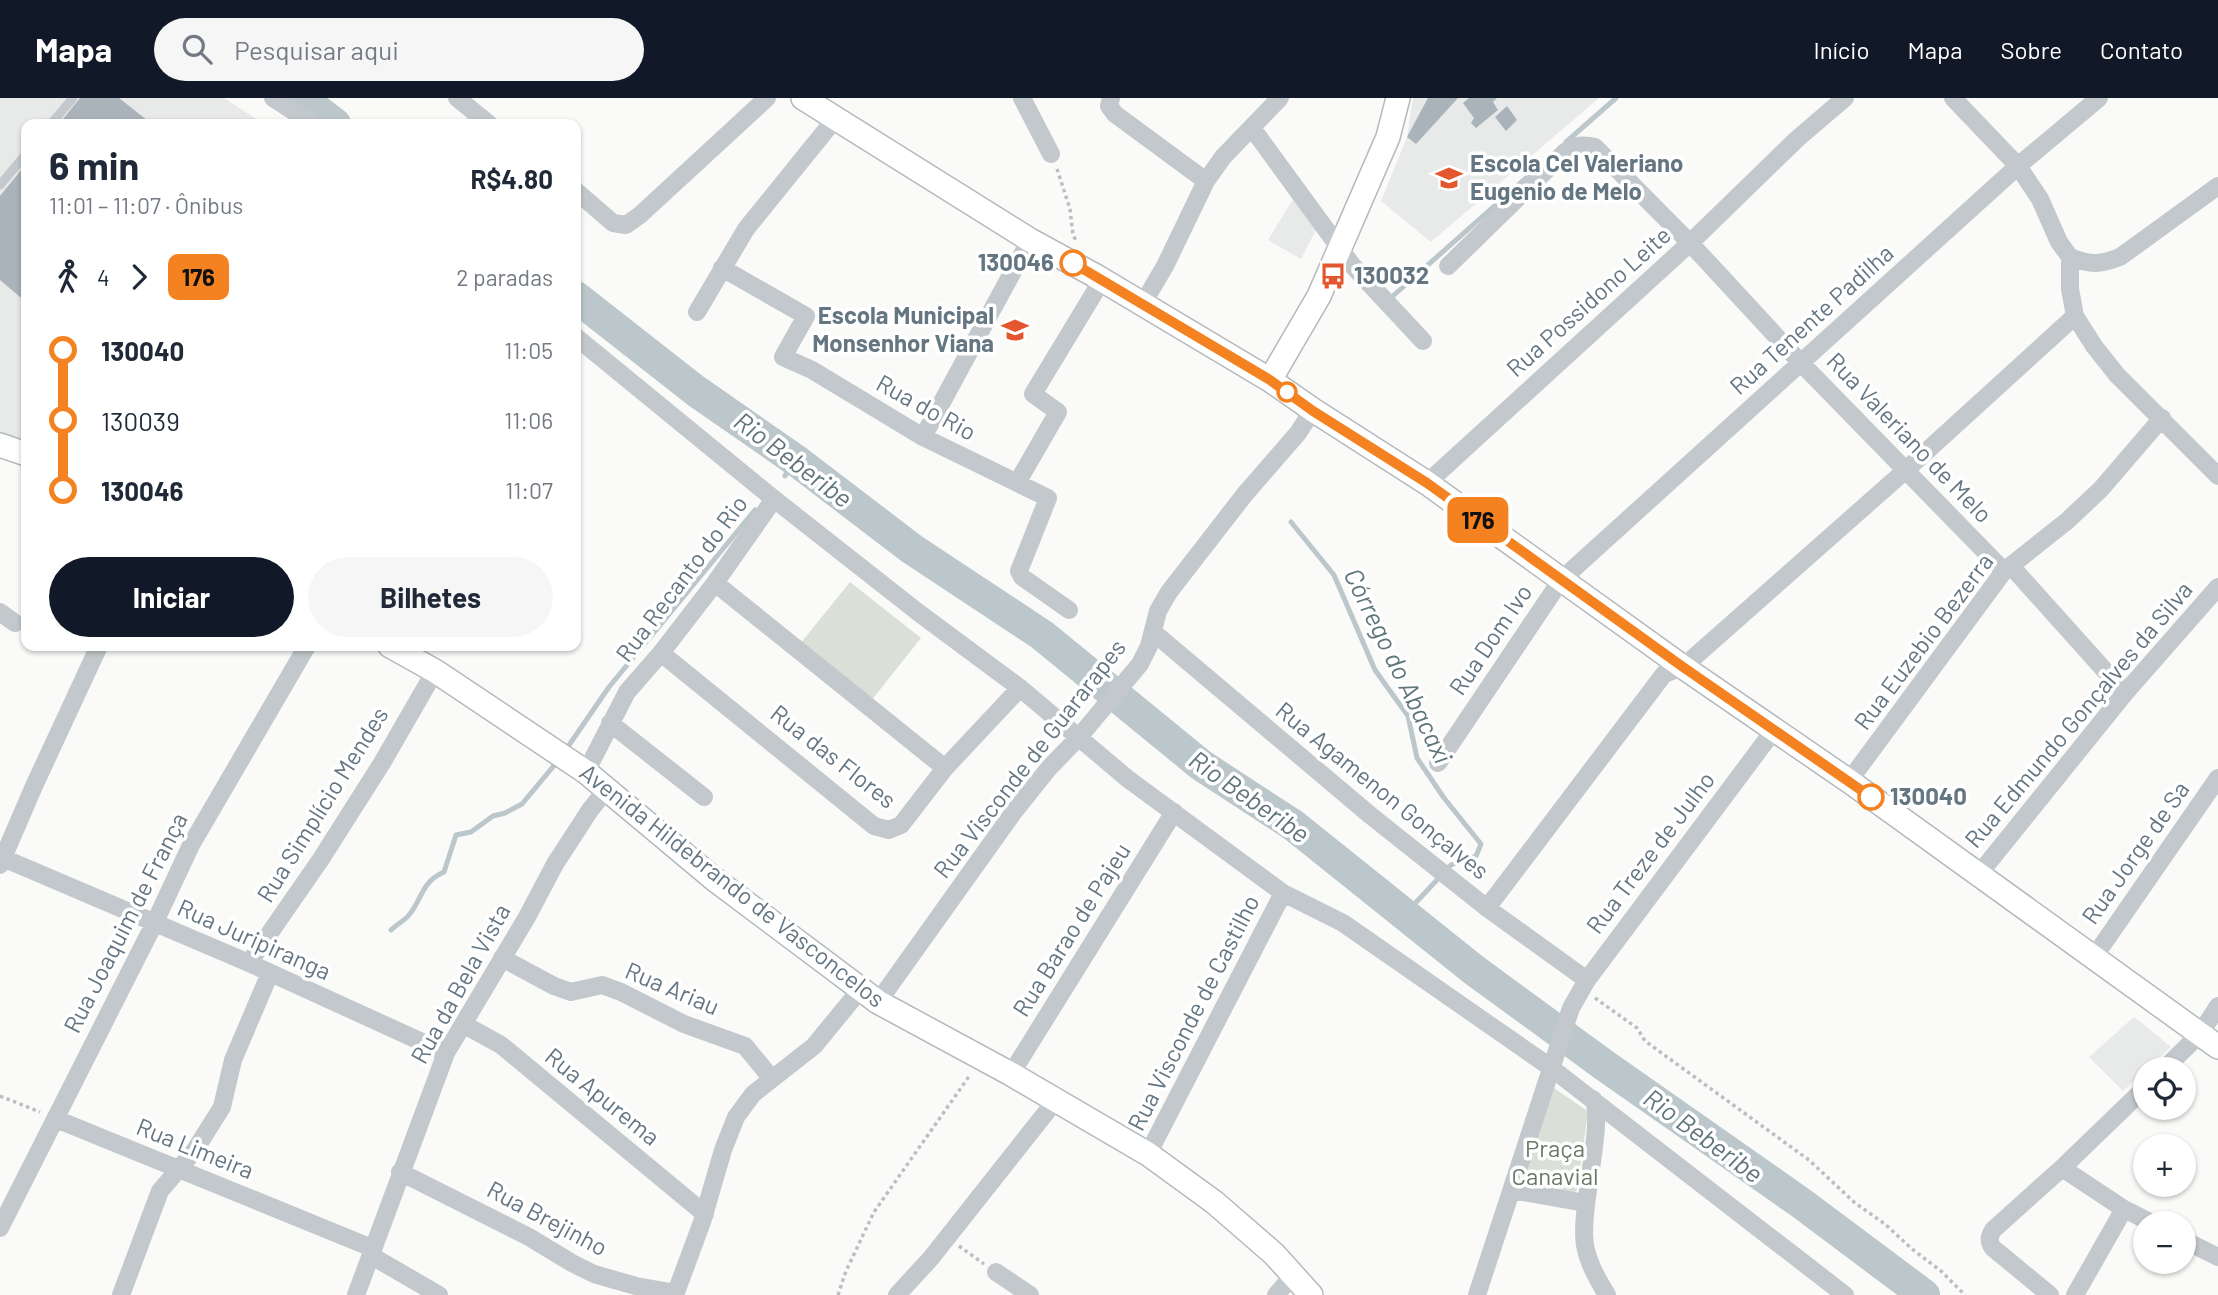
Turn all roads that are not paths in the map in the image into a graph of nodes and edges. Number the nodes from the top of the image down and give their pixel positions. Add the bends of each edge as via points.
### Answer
1 (73, 98) edge
2 (273, 98) edge
3 (457, 98) edge
4 (767, 98) edge
5 (803, 98) edge
6 (1022, 98) edge
7 (1111, 98) edge
8 (1280, 98) edge
9 (1398, 98) edge
10 (1845, 98) edge
11 (1953, 98) edge
12 (2099, 98) edge
13 (55, 119) edge
14 (305, 119) edge
15 (483, 119) edge
16 (835, 119) junction
17 (1252, 128) junction
18 (1051, 154) road end
19 (21, 160) edge
20 (2018, 166) junction
21 (1206, 181) junction
22 (0, 185) edge
23 (2218, 186) edge
24 (581, 195) edge
25 (1030, 240) junction
26 (1690, 243) junction
27 (1339, 247) junction
28 (2070, 257) junction
29 (1448, 266) dead end
30 (722, 268) junction
31 (1098, 277) junction
32 (1142, 305) junction
33 (696, 312) dead end
34 (2075, 316) junction
35 (581, 341) edge
36 (1423, 341) dead end
37 (1801, 363) junction
38 (1270, 380) junction
39 (1313, 411) junction
40 (2162, 418) junction
41 (923, 437) junction
42 (0, 444) edge
43 (21, 452) edge
44 (1907, 469) junction
45 (2218, 476) edge
46 (1017, 483) junction
47 (1427, 483) junction
48 (774, 499) junction
49 (2008, 569) junction
50 (1561, 580) junction
51 (715, 583) junction
52 (2218, 587) edge
53 (1069, 610) dead end
54 (0, 612) edge
55 (15, 623) dead end
56 (1153, 632) junction
57 (97, 651) edge
58 (304, 651) edge
59 (399, 651) edge
60 (661, 653) junction
61 (1683, 667) junction
62 (435, 671) junction
63 (1020, 688) junction
64 (2125, 693) junction
65 (610, 723) junction
66 (1774, 730) junction
67 (1079, 737) junction
68 (1438, 762) dead end
69 (578, 767) junction
70 (946, 768) junction
71 (2218, 778) edge
72 (1849, 781) junction
73 (607, 789) junction
74 (704, 797) dead end
75 (1174, 813) junction
76 (1, 861) edge
77 (1979, 874) junction
78 (1283, 893) junction
79 (1487, 908) junction
80 (155, 922) junction
81 (2094, 957) junction
82 (502, 958) junction
83 (248, 963) junction
84 (270, 973) junction
85 (1584, 984) junction
86 (869, 996) junction
87 (2218, 1006) edge
88 (463, 1024) junction
89 (2209, 1041) edge
90 (446, 1053) junction
91 (2183, 1057) edge
92 (1550, 1067) junction
93 (1011, 1074) junction
94 (772, 1079) junction
95 (1056, 1100) junction
96 (1593, 1100) junction
97 (2133, 1100) edge
98 (56, 1119) junction
99 (1148, 1154) junction
100 (2062, 1168) junction
101 (179, 1169) junction
102 (400, 1172) junction
103 (1512, 1190) junction
104 (1585, 1203) junction
105 (2124, 1209) junction
106 (705, 1214) junction
107 (2133, 1214) edge
108 (0, 1228) edge
109 (2196, 1246) edge
110 (371, 1251) junction
111 (2218, 1257) edge
112 (996, 1272) road end
113 (1294, 1274) junction
114 (676, 1294) edge
115 (121, 1295) edge
116 (356, 1295) edge
117 (439, 1295) edge
118 (897, 1295) edge
119 (1030, 1295) edge
120 (1276, 1295) edge
121 (1311, 1295) edge
122 (1477, 1295) edge
123 (1607, 1295) edge
124 (1845, 1295) edge
125 (2050, 1295) edge
126 (2075, 1295) edge

1 - 13 lane
2 - 14 street
3 - 15 street
4 - 24 street via 626,225 618,225
5 - 16 street
6 - 18 street
7 - 21 street via 1109,106 1115,114
8 - 17 street
9 - 27 street via 1388,137
10 - 26 street, Rua Possidono Leite
11 - 20 street
12 - 20 street, Rua Tenente Padilha
16 - 25 street
16 - 30 street via 746,229
17 - 21 street via 1223,156
17 - 27 street
19 - 22 lane
20 - 28 street
20 - 37 street, Rua Tenente Padilha
21 - 32 street
23 - 28 street via 2120,257 2086,264
25 - 31 street
25 - 41 street
26 - 29 street, Rua Valeriano de Melo via 1595,147 1585,144 1565,152
26 - 37 street, Rua Valeriano de Melo
26 - 47 street, Rua Possidono Leite
27 - 36 street
27 - 38 street via 1319,296
28 - 34 street
30 - 33 street
30 - 41 street, Rua do Rio via 806,316 783,357
31 - 32 street
31 - 46 street via 1033,394 1058,412
32 - 38 street
34 - 40 street via 2117,375
34 - 44 street
35 - 48 street
37 - 44 street, Rua Valeriano de Melo
37 - 50 street, Rua Tenente Padilha
38 - 39 street
39 - 47 street
39 - 56 street, Rua Visconde de Guararapes via 1169,592
40 - 45 street
40 - 49 street, Rua Euzebio Bezerra via 2101,489
41 - 46 street, Rua do Rio
42 - 43 street
44 - 49 street, Rua Valeriano de Melo
44 - 61 street
46 - 53 street, Rua do Rio via 1048,498 1019,571
47 - 50 street
48 - 51 street, Rua Recanto do Rio
48 - 63 street, Rua Recanto do Rio
49 - 64 street, Rua Valeriano de Melo
49 - 72 street, Rua Euzebio Bezerra
50 - 61 street
50 - 68 street, Rua Dom Ivo
51 - 60 street, Rua Recanto do Rio
51 - 70 street
52 - 64 street, Rua Edmundo Gonçalves da Silva
54 - 55 street
56 - 67 street, Rua Visconde de Guararapes via 1140,664
56 - 79 street, Rua Agamenon Gonçalves
57 - 76 street
58 - 80 street, Rua Joaquim de França via 191,845
59 - 62 street, Avenida Hildebrando de Vasconcelos
60 - 65 street, Rua Recanto do Rio via 627,692
60 - 70 street, Rua das Flores via 881,829 901,825
61 - 66 street
61 - 79 street via 1664,674
62 - 69 street, Avenida Hildebrando de Vasconcelos
62 - 83 street, Rua Simplício Mendes via 321,859
63 - 67 street, Rua Recanto do Rio
63 - 70 street, Rua das Flores
64 - 77 street, Rua Edmundo Gonçalves da Silva
65 - 69 street, Rua Recanto do Rio
65 - 74 street
66 - 72 street
66 - 85 street, Rua Treze de Julho
67 - 75 street, Rua Recanto do Rio
67 - 86 street, Rua Visconde de Guararapes
69 - 73 street, Avenida Hildebrando de Vasconcelos
71 - 81 street, Rua Jorge de Sa
72 - 77 street
73 - 82 street, Rua da Bela Vista via 555,864
73 - 86 street, Avenida Hildebrando de Vasconcelos via 714,878
75 - 78 street, Rua Recanto do Rio
75 - 93 street, Rua Barao de Pajeu
76 - 80 street, Rua Juripiranga
77 - 81 street
78 - 92 street, Rua Recanto do Rio via 1343,923
78 - 99 street, Rua Visconde de Castilho
79 - 85 street, Rua Agamenon Gonçalves
80 - 83 street, Rua Juripiranga
80 - 98 street, Rua Joaquim de França
81 - 89 street
82 - 88 street, Rua da Bela Vista
82 - 94 street, Rua Ariau via 570,992 602,985 684,1024 737,1042
83 - 84 street, Rua Juripiranga
84 - 90 street, Rua Juripiranga
84 - 101 street via 233,1060 222,1107
85 - 92 street, Rua Treze de Julho
86 - 93 street, Avenida Hildebrando de Vasconcelos
86 - 94 street, Rua Visconde de Guararapes
87 - 89 street
88 - 90 street, Rua da Bela Vista
88 - 106 street, Rua Apurema via 501,1045
89 - 91 street
90 - 102 street, Rua da Bela Vista
92 - 96 street, Rua Recanto do Rio
92 - 103 street, Rua Treze de Julho
93 - 95 street, Avenida Hildebrando de Vasconcelos
94 - 106 street, Rua Visconde de Guararapes via 736,1117
95 - 99 street, Avenida Hildebrando de Vasconcelos
95 - 118 street
96 - 104 street via 1598,1115
96 - 124 street, Rua Recanto do Rio
97 - 100 street
98 - 101 street, Rua Limeira
98 - 108 street, Rua Joaquim de França
99 - 113 street, Avenida Hildebrando de Vasconcelos via 1214,1202
100 - 105 street
100 - 125 street via 1990,1236 1993,1248
101 - 110 street, Rua Limeira
101 - 115 street via 160,1191
102 - 110 street, Rua da Bela Vista
102 - 114 street, Rua Brejinho via 594,1274
103 - 104 street
103 - 122 street, Rua Treze de Julho
104 - 123 street via 1585,1247
105 - 107 street
105 - 126 street
106 - 114 street, Rua Visconde de Guararapes
109 - 111 street
110 - 116 street, Rua da Bela Vista
110 - 117 street, Rua Limeira
112 - 119 street
113 - 120 street
113 - 121 street, Avenida Hildebrando de Vasconcelos

